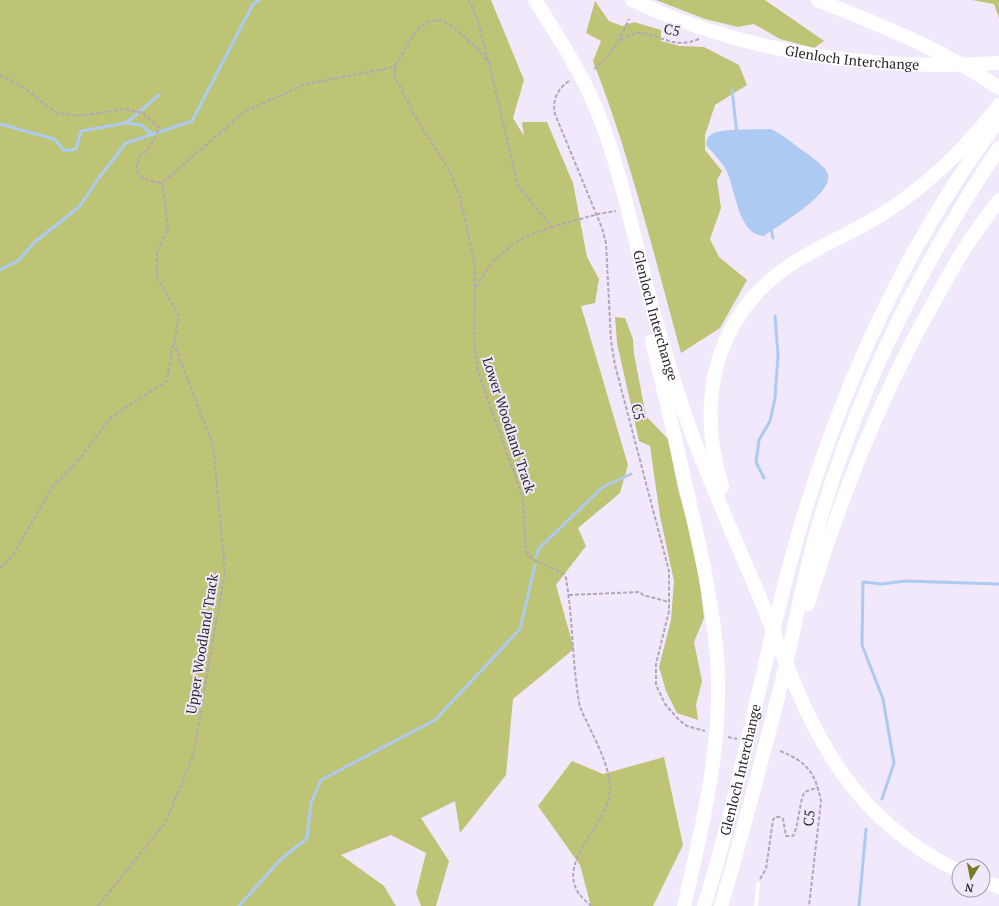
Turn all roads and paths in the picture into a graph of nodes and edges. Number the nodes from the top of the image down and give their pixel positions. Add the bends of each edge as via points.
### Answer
1 (469, 0) edge
2 (535, 0) edge
3 (632, 0) edge
4 (818, 0) edge
5 (629, 19) dead end
6 (900, 34) junction
7 (620, 38) junction
8 (700, 38) dead end
9 (489, 63) junction
10 (999, 63) edge
11 (395, 67) junction
12 (594, 69) dead end
13 (0, 75) edge
14 (999, 80) edge
15 (568, 81) dead end
16 (999, 88) edge
17 (999, 105) edge
18 (991, 125) edge
19 (999, 148) edge
20 (162, 183) junction
21 (999, 200) edge
22 (627, 209) junction
23 (598, 214) junction
24 (552, 228) junction
25 (639, 254) junction
26 (475, 288) junction
27 (174, 344) junction
28 (742, 554) junction
29 (0, 568) edge
30 (569, 595) junction
31 (669, 602) junction
32 (792, 634) junction
33 (708, 732) dead end
34 (722, 736) dead end
35 (737, 739) dead end
36 (780, 751) dead end
37 (818, 787) junction
38 (951, 866) edge
39 (758, 884) joint
40 (98, 906) edge
41 (592, 906) edge
42 (684, 906) edge
43 (704, 906) edge
44 (721, 906) edge
45 (756, 906) edge
46 (809, 906) edge

1 - 9 path via 478,20
2 - 22 highway, Glenloch Interchange via 578,68 596,108 612,152
3 - 10 highway, Glenloch Interchange via 655,11 744,41 834,59 923,65
4 - 6 highway, Glenloch Interchange
5 - 7 path
6 - 14 highway via 941,49
6 - 16 highway, Glenloch Interchange
7 - 8 path, C5 via 625,39 635,33 676,43 691,42
7 - 12 path via 608,56
9 - 11 path via 477,48 442,20 429,21 416,32
9 - 24 path via 518,186
11 - 20 path via 306,84 244,112
11 - 26 path, Lower Woodland Track via 395,77 402,93 449,170 460,197 470,240
13 - 20 path via 20,85 57,114 79,116 125,109 143,113 159,128 155,138 139,156 136,170 145,180
15 - 23 path, C5 via 558,93 554,104 555,114
17 - 18 highway
18 - 28 highway via 899,203 865,226 791,264 772,279 749,304 730,333 715,369 709,424 714,462
18 - 43 highway, Glenloch Interchange via 912,257 864,353 843,404 799,533 728,822
19 - 32 highway, Glenloch Interchange via 967,196 925,268 877,366 846,441 830,490 810,556
20 - 27 path via 168,228 157,253 157,277 179,316
21 - 32 highway via 968,243 914,338 884,398 842,498 807,607
22 - 23 path
22 - 25 highway, Glenloch Interchange
23 - 24 path
23 - 31 path, C5 via 606,243 611,341 615,365 665,553 669,577
24 - 26 path via 538,231 514,244 487,268
25 - 28 highway, Glenloch Interchange via 655,319 683,410
25 - 42 highway via 652,339 705,569 716,646 717,711 712,776
26 - 30 path, Lower Woodland Track via 474,345 478,372 523,498 526,552 532,559 564,574
27 - 29 path via 167,381 112,416 80,458 51,488 12,556
27 - 40 path, Upper Woodland Track via 213,445 225,571 193,756 165,823
28 - 38 highway, Glenloch Interchange via 806,710 844,774 866,802 891,827
30 - 31 path via 640,592
30 - 41 path, Lower Woodland Track via 579,704 601,752 610,789 604,813 581,847 573,869 573,878 579,894
31 - 33 path, C5 via 656,664 656,685 665,704 679,720 687,726
32 - 44 highway, Glenloch Interchange
34 - 35 path
36 - 37 path, C5 via 803,763
37 - 39 path via 805,792 802,796 793,836 786,836 780,817 773,820 766,869
37 - 46 path, C5 via 820,809
39 - 45 lane

